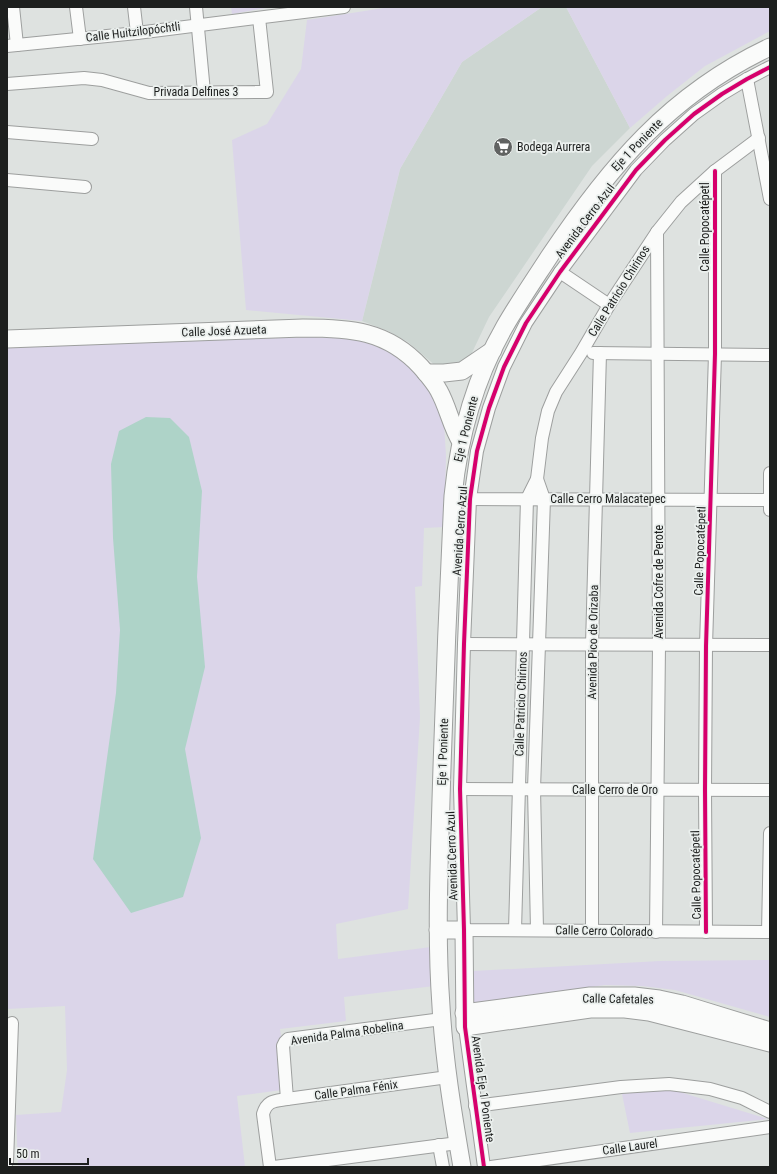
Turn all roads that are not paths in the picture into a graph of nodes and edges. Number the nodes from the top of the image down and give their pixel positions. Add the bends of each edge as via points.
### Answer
1 (13, 7) edge
2 (76, 7) edge
3 (134, 7) edge
4 (196, 7) edge
5 (344, 7) edge
6 (259, 18) junction
7 (198, 24) junction
8 (137, 33) junction
9 (80, 38) junction
10 (12, 45) edge
11 (770, 47) edge
12 (770, 67) edge
13 (747, 79) junction
14 (7, 84) edge
15 (204, 92) junction
16 (7, 132) edge
17 (759, 138) junction
18 (92, 139) dead end
19 (715, 171) junction
20 (7, 180) edge
21 (85, 187) dead end
22 (770, 198) edge
23 (657, 232) junction
24 (560, 272) junction
25 (609, 305) junction
26 (7, 339) edge
27 (493, 350) junction
28 (581, 353) junction
29 (600, 353) junction
30 (658, 354) junction
31 (716, 354) junction
32 (770, 355) edge
33 (426, 374) junction
34 (460, 442) junction
35 (770, 473) edge
36 (537, 479) junction
37 (450, 495) junction
38 (470, 499) junction
39 (527, 499) junction
40 (544, 499) junction
41 (596, 499) junction
42 (658, 500) junction
43 (712, 500) junction
44 (770, 503) edge
45 (464, 644) junction
46 (523, 644) junction
47 (538, 644) junction
48 (592, 645) junction
49 (659, 645) junction
50 (770, 645) edge
51 (706, 646) junction
52 (521, 721) junction
53 (536, 721) junction
54 (460, 789) junction
55 (519, 789) junction
56 (534, 789) junction
57 (592, 790) junction
58 (657, 790) junction
59 (705, 790) junction
60 (770, 790) edge
61 (770, 832) edge
62 (438, 930) junction
63 (464, 930) junction
64 (515, 930) junction
65 (537, 930) junction
66 (592, 931) junction
67 (656, 932) junction
68 (706, 932) junction
69 (769, 932) edge
70 (442, 1019) junction
71 (464, 1020) junction
72 (12, 1022) dead end
73 (770, 1031) edge
74 (770, 1044) edge
75 (448, 1077) junction
76 (288, 1099) junction
77 (475, 1106) junction
78 (770, 1112) edge
79 (770, 1127) edge
80 (458, 1143) junction
81 (439, 1145) junction
82 (7, 1162) edge
83 (270, 1167) edge
84 (274, 1167) edge
85 (442, 1167) edge
86 (462, 1167) edge
87 (484, 1167) edge
88 (491, 1167) edge

1 - 10 street
2 - 9 street
3 - 8 street
4 - 7 street
5 - 6 street, Calle Huitzilopóchtli
6 - 7 street, Calle Huitzilopóchtli
6 - 15 street, Privada Delfines 3 via 267,92
7 - 8 street, Calle Huitzilopóchtli
7 - 15 street
8 - 9 street, Calle Huitzilopóchtli
9 - 10 street, Calle Huitzilopóchtli
11 - 27 street, Eje 1 Poniente via 746,58 700,88 652,127 627,153 565,234 505,326
12 - 13 street, Avenida Cerro Azul
13 - 17 street
13 - 24 street, Avenida Cerro Azul via 694,114 665,140 636,170
14 - 15 street, Privada Delfines 3 via 93,78 149,93
16 - 18 street
17 - 19 street, Calle Patricio Chirinos
17 - 22 street
19 - 23 street, Calle Patricio Chirinos via 681,202
19 - 31 street, Calle Popocatépetl
20 - 21 street
23 - 25 street, Calle Patricio Chirinos
23 - 30 street, Avenida Cofre de Perote
24 - 25 street
24 - 38 street, Avenida Cerro Azul via 526,323 504,368 477,451
25 - 28 street, Calle Patricio Chirinos
26 - 33 street, Calle José Azueta via 335,328 362,332 386,340 416,362
27 - 33 street via 462,371
27 - 34 street, Eje 1 Poniente via 475,391
28 - 29 street
28 - 36 street, Calle Patricio Chirinos via 556,392 548,412
29 - 30 street
29 - 41 street, Avenida Pico de Orizaba
30 - 31 street
30 - 42 street, Avenida Cofre de Perote
31 - 32 street
31 - 43 street, Calle Popocatépetl
33 - 34 street, Calle José Azueta via 439,391
34 - 37 street, Eje 1 Poniente
35 - 44 street
36 - 39 street, Calle Patricio Chirinos
36 - 40 street, Calle Patricio Chirinos
37 - 38 street, Calle Cerro Malacatepec
37 - 62 street, Eje 1 Poniente
38 - 39 street, Calle Cerro Malacatepec
38 - 45 street, Avenida Cerro Azul
39 - 40 street, Calle Cerro Malacatepec
39 - 46 street, Calle Patricio Chirinos
40 - 41 street, Calle Cerro Malacatepec
40 - 47 street, Calle Patricio Chirinos
41 - 42 street, Calle Cerro Malacatepec
41 - 48 street, Avenida Pico de Orizaba
42 - 43 street, Calle Cerro Malacatepec
42 - 49 street, Avenida Cofre de Perote
43 - 44 street, Calle Cerro Malacatepec
43 - 51 street, Calle Popocatépetl
45 - 46 street
45 - 54 street, Avenida Cerro Azul
46 - 47 street
46 - 52 street, Calle Patricio Chirinos
47 - 48 street
47 - 53 street, Calle Patricio Chirinos
48 - 49 street
48 - 57 street, Avenida Pico de Orizaba
49 - 51 street
49 - 58 street, Avenida Cofre de Perote
50 - 51 street
51 - 59 street, Calle Popocatépetl
52 - 53 street
52 - 55 street, Calle Patricio Chirinos
53 - 56 street, Calle Patricio Chirinos
54 - 55 street, Calle Cerro de Oro
54 - 63 street, Avenida Cerro Azul
55 - 56 street, Calle Cerro de Oro
55 - 64 street, Calle Patricio Chirinos
56 - 57 street, Calle Cerro de Oro
56 - 65 street, Calle Patricio Chirinos
57 - 58 street, Calle Cerro de Oro
57 - 66 street, Avenida Pico de Orizaba
58 - 59 street, Calle Cerro de Oro
58 - 67 street, Avenida Cofre de Perote
59 - 60 street, Calle Cerro de Oro
59 - 68 street, Calle Popocatépetl
61 - 69 street
62 - 63 street, Calle Cerro Colorado
62 - 70 street
63 - 64 street, Calle Cerro Colorado
63 - 71 street, Avenida Cerro Azul
64 - 65 street, Calle Cerro Colorado
65 - 66 street, Calle Cerro Colorado
66 - 67 street, Calle Cerro Colorado
67 - 68 street, Calle Cerro Colorado
68 - 69 street, Calle Cerro Colorado
70 - 75 street
70 - 76 street, Avenida Palma Robelina via 288,1039 283,1046
71 - 73 street, Calle Cafetales via 590,996 634,996 682,1004
71 - 74 street, Calle Cafetales via 583,1010 625,1010 649,1012
71 - 77 street, Avenida Eje 1 Poniente
72 - 82 street
75 - 76 street, Calle Palma Fénix
75 - 80 street
76 - 83 street, Calle Palma Fénix via 270,1102 265,1106 263,1114
77 - 78 street via 621,1086 669,1084 742,1098
77 - 87 street, Avenida Eje 1 Poniente
79 - 88 street, Calle Laurel
80 - 81 street
80 - 86 street
81 - 84 street
81 - 85 street

